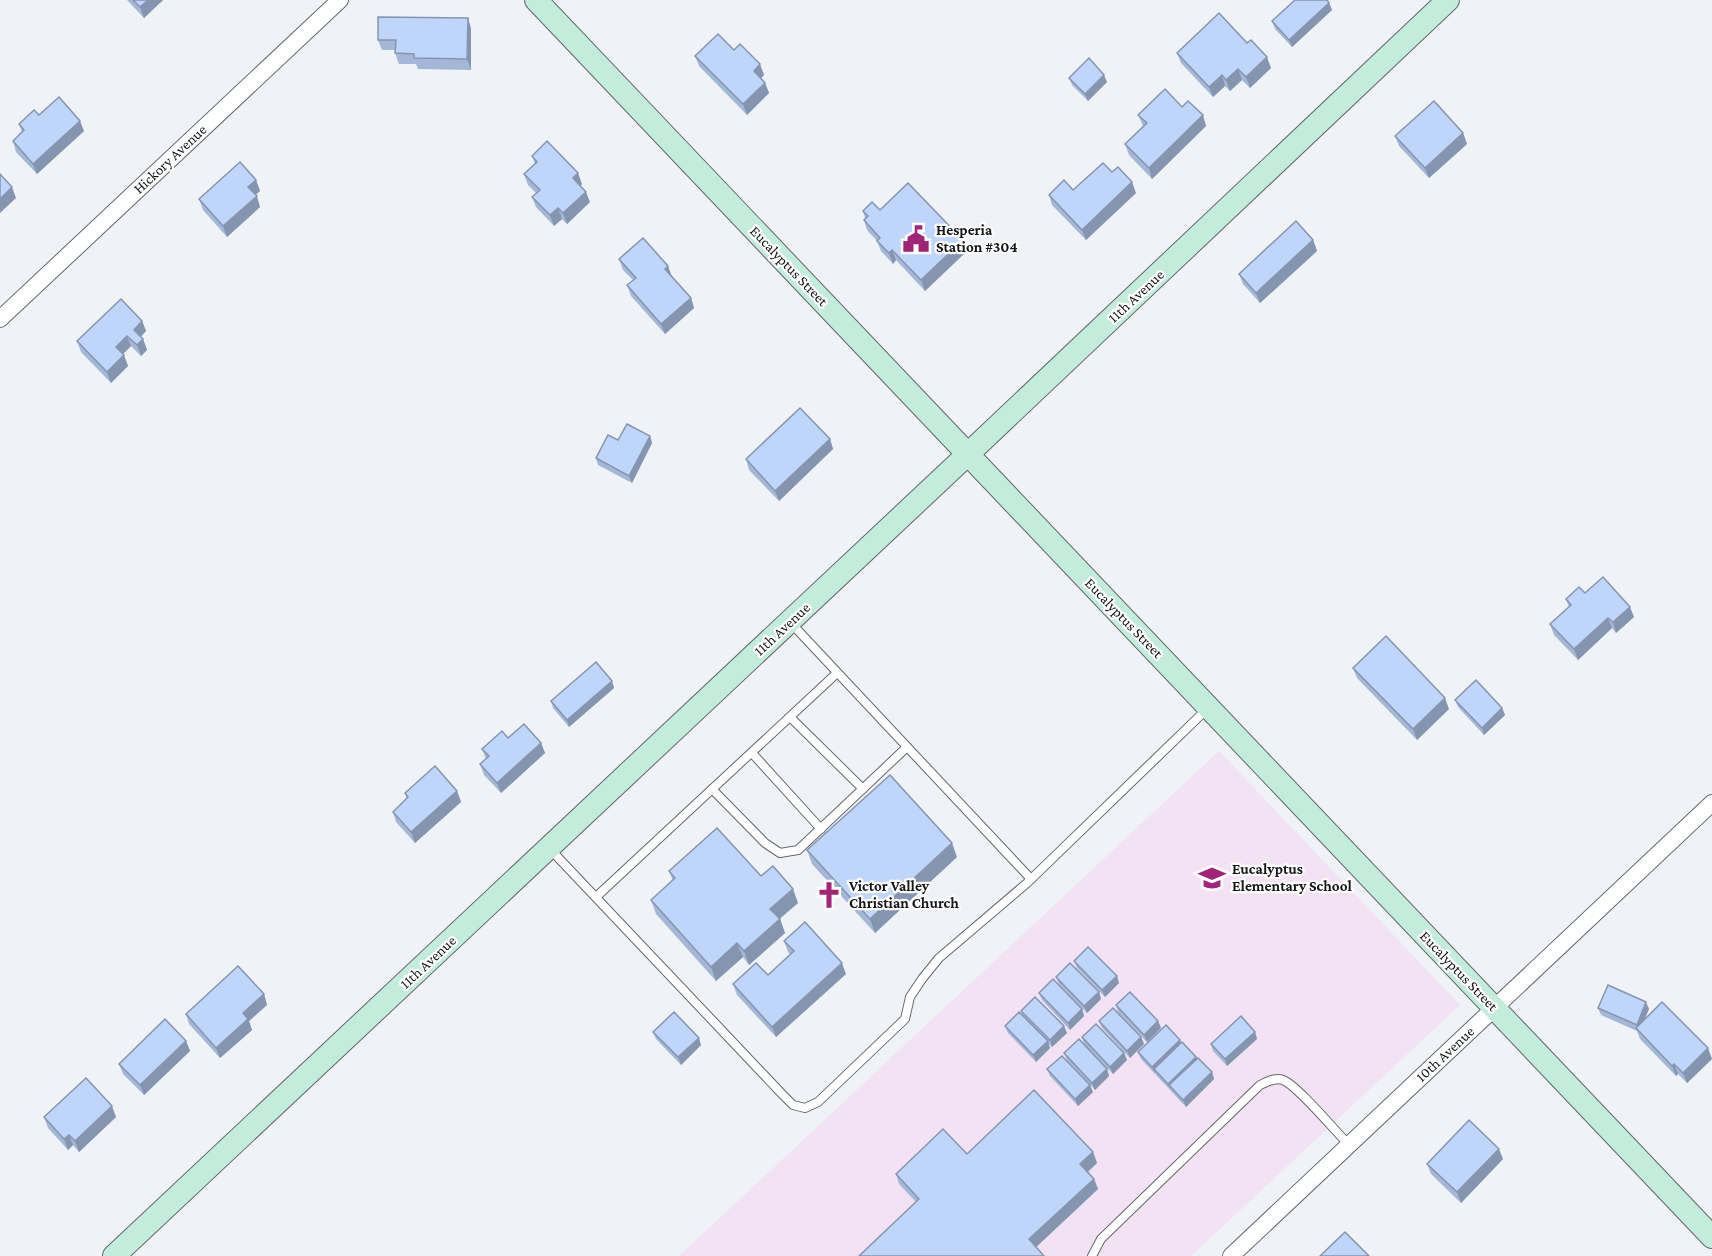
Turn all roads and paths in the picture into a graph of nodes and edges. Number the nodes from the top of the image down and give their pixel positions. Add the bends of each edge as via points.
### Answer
1 (340, 0) edge
2 (536, 0) edge
3 (1448, 0) edge
4 (0, 319) edge
5 (968, 454) junction
6 (789, 622) junction
7 (837, 673) junction
8 (1208, 707) junction
9 (790, 717) junction
10 (907, 747) junction
11 (752, 753) junction
12 (712, 789) junction
13 (862, 789) junction
14 (1712, 803) edge
15 (821, 829) junction
16 (549, 848) junction
17 (1031, 879) junction
18 (596, 897) junction
19 (1494, 1007) junction
20 (1349, 1145) junction
21 (1712, 1237) edge
22 (114, 1256) edge
23 (1092, 1256) edge
24 (1231, 1256) edge

1 - 4 street, Hickory Avenue
2 - 5 main road, Eucalyptus Street
3 - 5 main road, 11th Avenue
5 - 6 main road, 11th Avenue
5 - 8 main road, Eucalyptus Street
6 - 7 lane
6 - 16 main road, 11th Avenue
7 - 9 lane
7 - 10 lane
8 - 17 lane
8 - 19 main road, Eucalyptus Street
9 - 11 lane
9 - 13 lane
10 - 13 lane
10 - 17 lane
11 - 12 lane
11 - 15 lane
12 - 15 lane via 780,853 798,850
12 - 18 lane
13 - 15 lane
14 - 19 street, 10th Avenue
16 - 18 lane
16 - 22 main road, 11th Avenue
17 - 18 lane via 939,958 910,997 905,1018 818,1102 805,1108 793,1105 783,1095
19 - 20 street, 10th Avenue
19 - 21 main road, Eucalyptus Street
20 - 23 lane via 1293,1087 1272,1079 1260,1085 1101,1239
20 - 24 street, 10th Avenue

